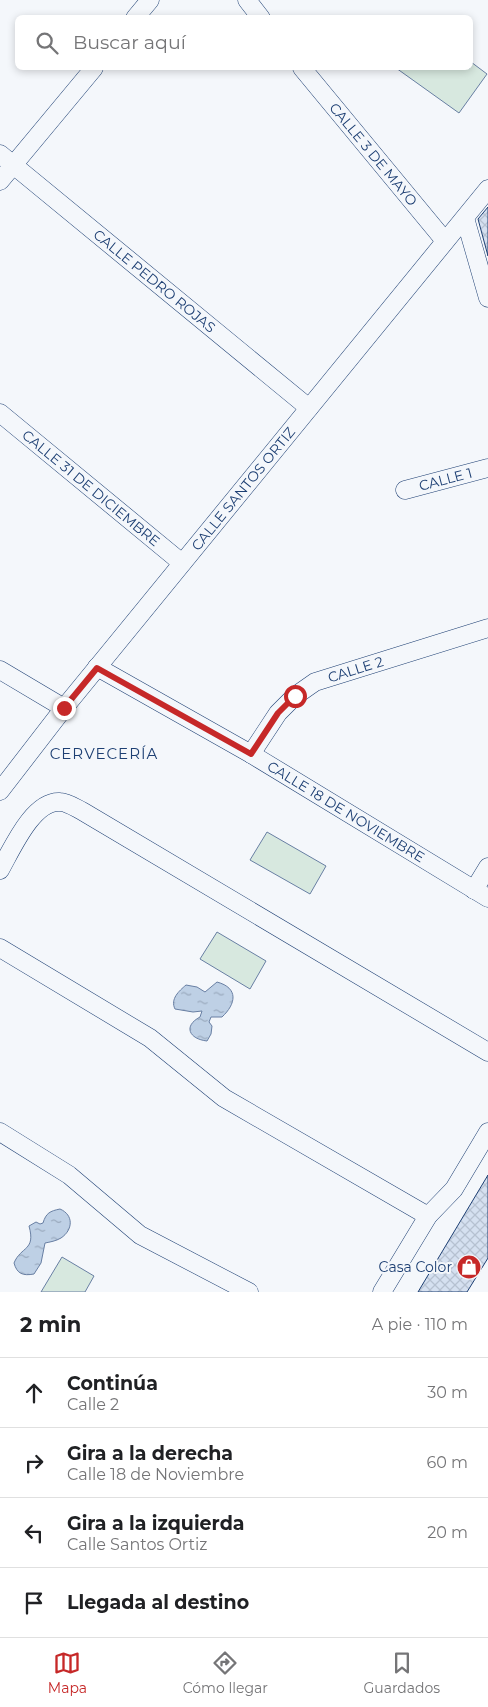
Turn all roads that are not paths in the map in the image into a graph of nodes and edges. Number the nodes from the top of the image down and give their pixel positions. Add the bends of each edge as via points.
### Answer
1 (150, 0) edge
2 (247, 0) edge
3 (138, 15) edge
4 (259, 15) edge
5 (92, 70) edge
6 (304, 70) edge
7 (0, 154) edge
8 (13, 165) junction
9 (0, 181) edge
10 (488, 189) edge
11 (465, 218) junction
12 (445, 241) junction
13 (488, 298) edge
14 (309, 408) junction
15 (0, 413) edge
16 (488, 468) edge
17 (405, 490) dead end
18 (182, 563) junction
19 (488, 628) edge
20 (97, 668) junction
21 (0, 670) edge
22 (64, 708) junction
23 (251, 754) junction
24 (0, 791) edge
25 (488, 866) edge
26 (0, 870) edge
27 (481, 894) edge
28 (0, 948) edge
29 (488, 1052) edge
30 (0, 1132) edge
31 (488, 1132) edge
32 (428, 1216) junction
33 (249, 1292) edge
34 (382, 1292) edge

1 - 3 street
2 - 4 street
5 - 8 street
6 - 12 street, CALLE 3 DE MAYO
7 - 8 street, CALLE PEDRO ROJAS
8 - 9 street
8 - 14 street, CALLE PEDRO ROJAS
10 - 11 street, CALLE SANTOS ORTIZ
11 - 12 street, CALLE SANTOS ORTIZ
11 - 13 street
12 - 14 street, CALLE SANTOS ORTIZ
14 - 18 street, CALLE SANTOS ORTIZ
15 - 18 street, CALLE 31 DE DICIEMBRE
16 - 17 street, CALLE 1
18 - 20 street, CALLE SANTOS ORTIZ
19 - 23 street, CALLE 2 via 315,682 278,713
20 - 22 street, CALLE SANTOS ORTIZ
20 - 23 street, CALLE 18 DE NOVIEMBRE
21 - 22 street
22 - 24 street, CALLE SANTOS ORTIZ
23 - 27 street, CALLE 18 DE NOVIEMBRE
25 - 27 street
26 - 29 street via 33,814 47,804 62,801
28 - 32 street via 150,1038 224,1098
30 - 33 street via 69,1175 140,1235
31 - 32 street via 454,1189
32 - 34 street

